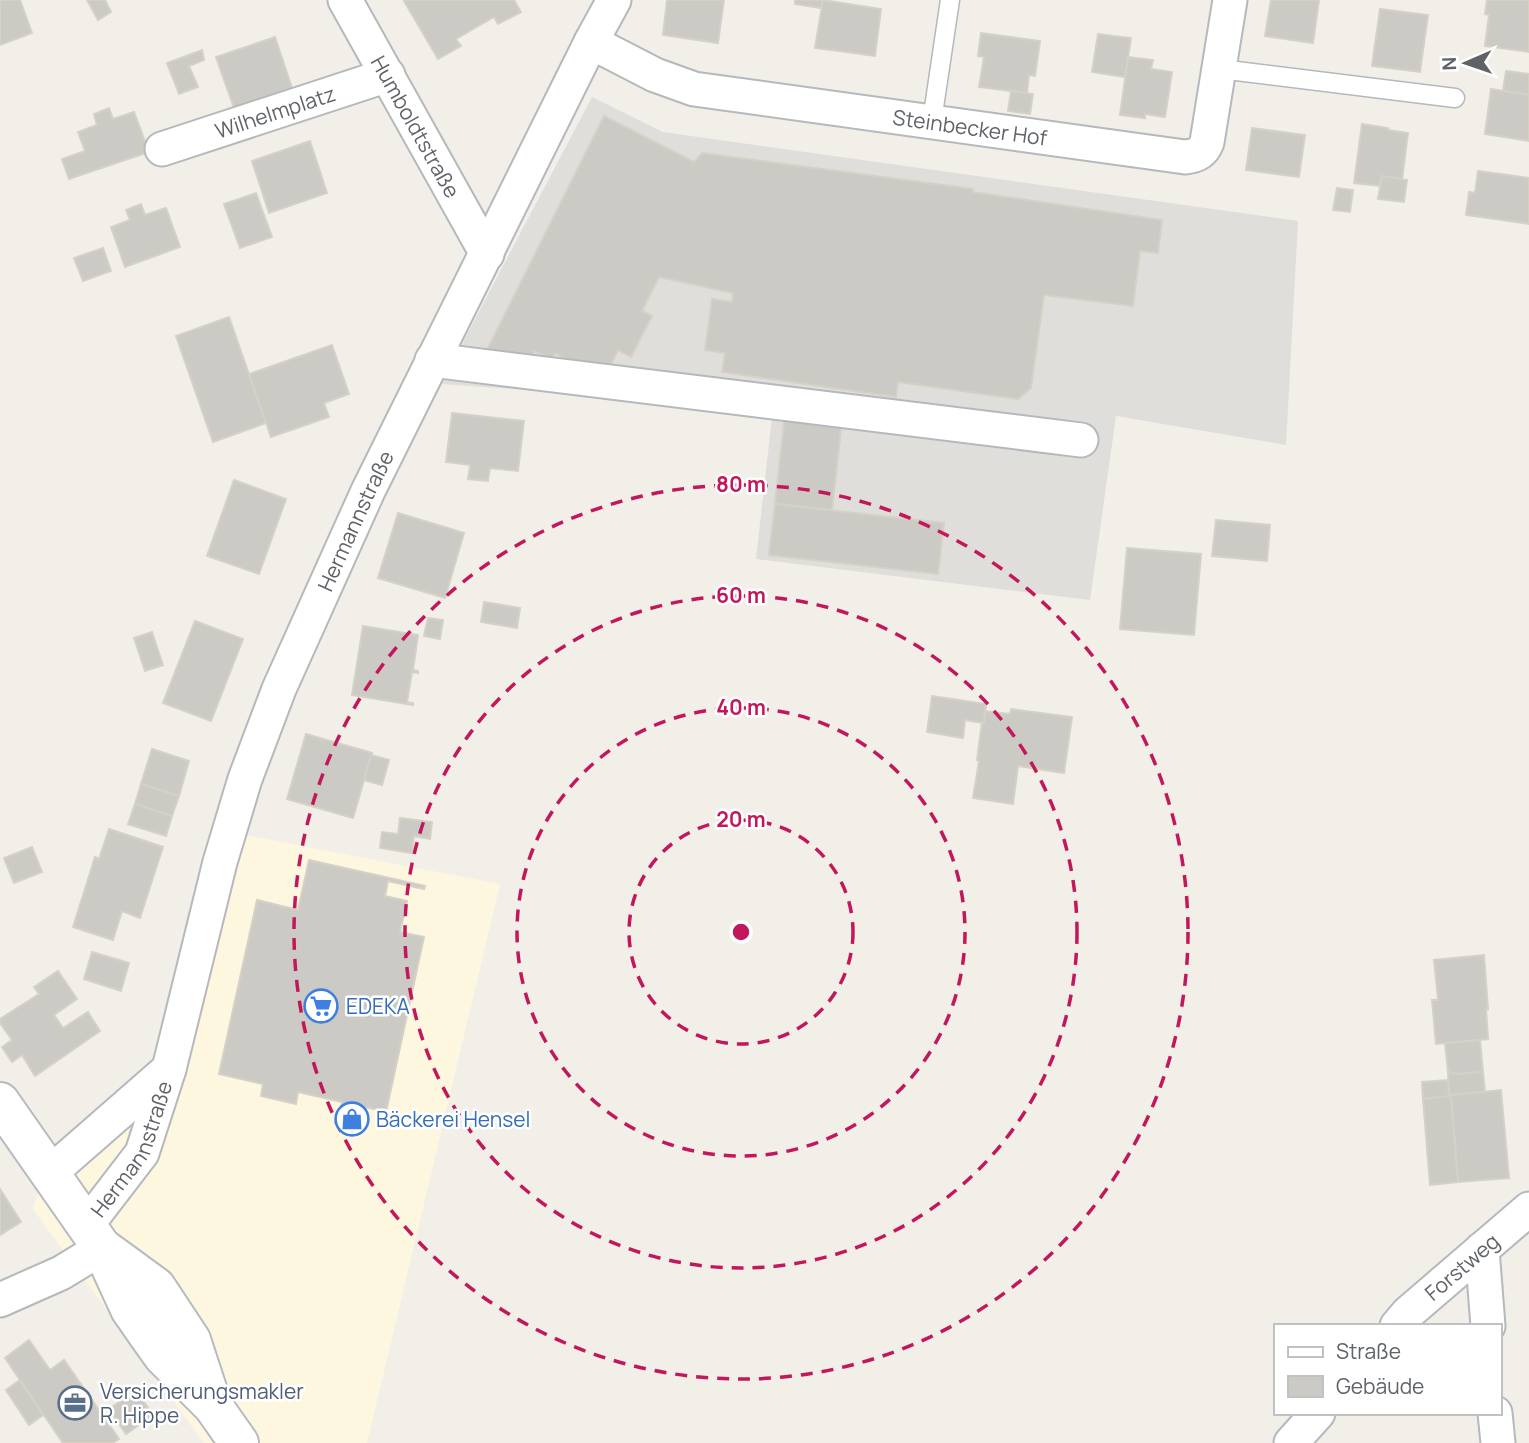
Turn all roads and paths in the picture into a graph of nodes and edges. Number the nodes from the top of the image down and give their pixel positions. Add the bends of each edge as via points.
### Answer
1 (345, 0) edge
2 (614, 0) edge
3 (950, 0) edge
4 (1230, 0) edge
5 (591, 42) junction
6 (1220, 69) junction
7 (388, 75) junction
8 (1455, 98) dead end
9 (932, 121) junction
10 (162, 149) dead end
11 (487, 254) junction
12 (432, 360) junction
13 (1081, 440) dead end
14 (169, 1069) junction
15 (0, 1102) edge
16 (50, 1173) junction
17 (1529, 1209) edge
18 (94, 1237) junction
19 (1482, 1249) junction
20 (0, 1300) edge
21 (1399, 1324) edge
22 (1488, 1324) edge
23 (1316, 1415) edge
24 (1495, 1415) edge
25 (239, 1443) edge
26 (1292, 1443) edge
27 (1498, 1443) edge

1 - 7 street, Humboldtstraße
2 - 5 street, Hermannstraße
3 - 9 lane
4 - 6 street, Steinbecker Hof
5 - 9 street, Steinbecker Hof via 654,75 694,89
5 - 11 street, Hermannstraße
6 - 8 lane
6 - 9 street, Steinbecker Hof via 1207,142 1200,154 1192,157
7 - 10 street, Wilhelmplatz
7 - 11 street, Humboldtstraße
11 - 12 street, Hermannstraße
12 - 13 street
12 - 14 street, Hermannstraße via 368,491 244,779
14 - 16 street, Hermannstraße
14 - 18 street, Hermannstraße via 142,1153
15 - 16 street
16 - 18 street
17 - 19 street, Forstweg
18 - 20 street via 61,1273
18 - 25 street via 156,1287 191,1340 213,1406
19 - 21 street, Forstweg
19 - 22 street
23 - 26 street
24 - 27 street

